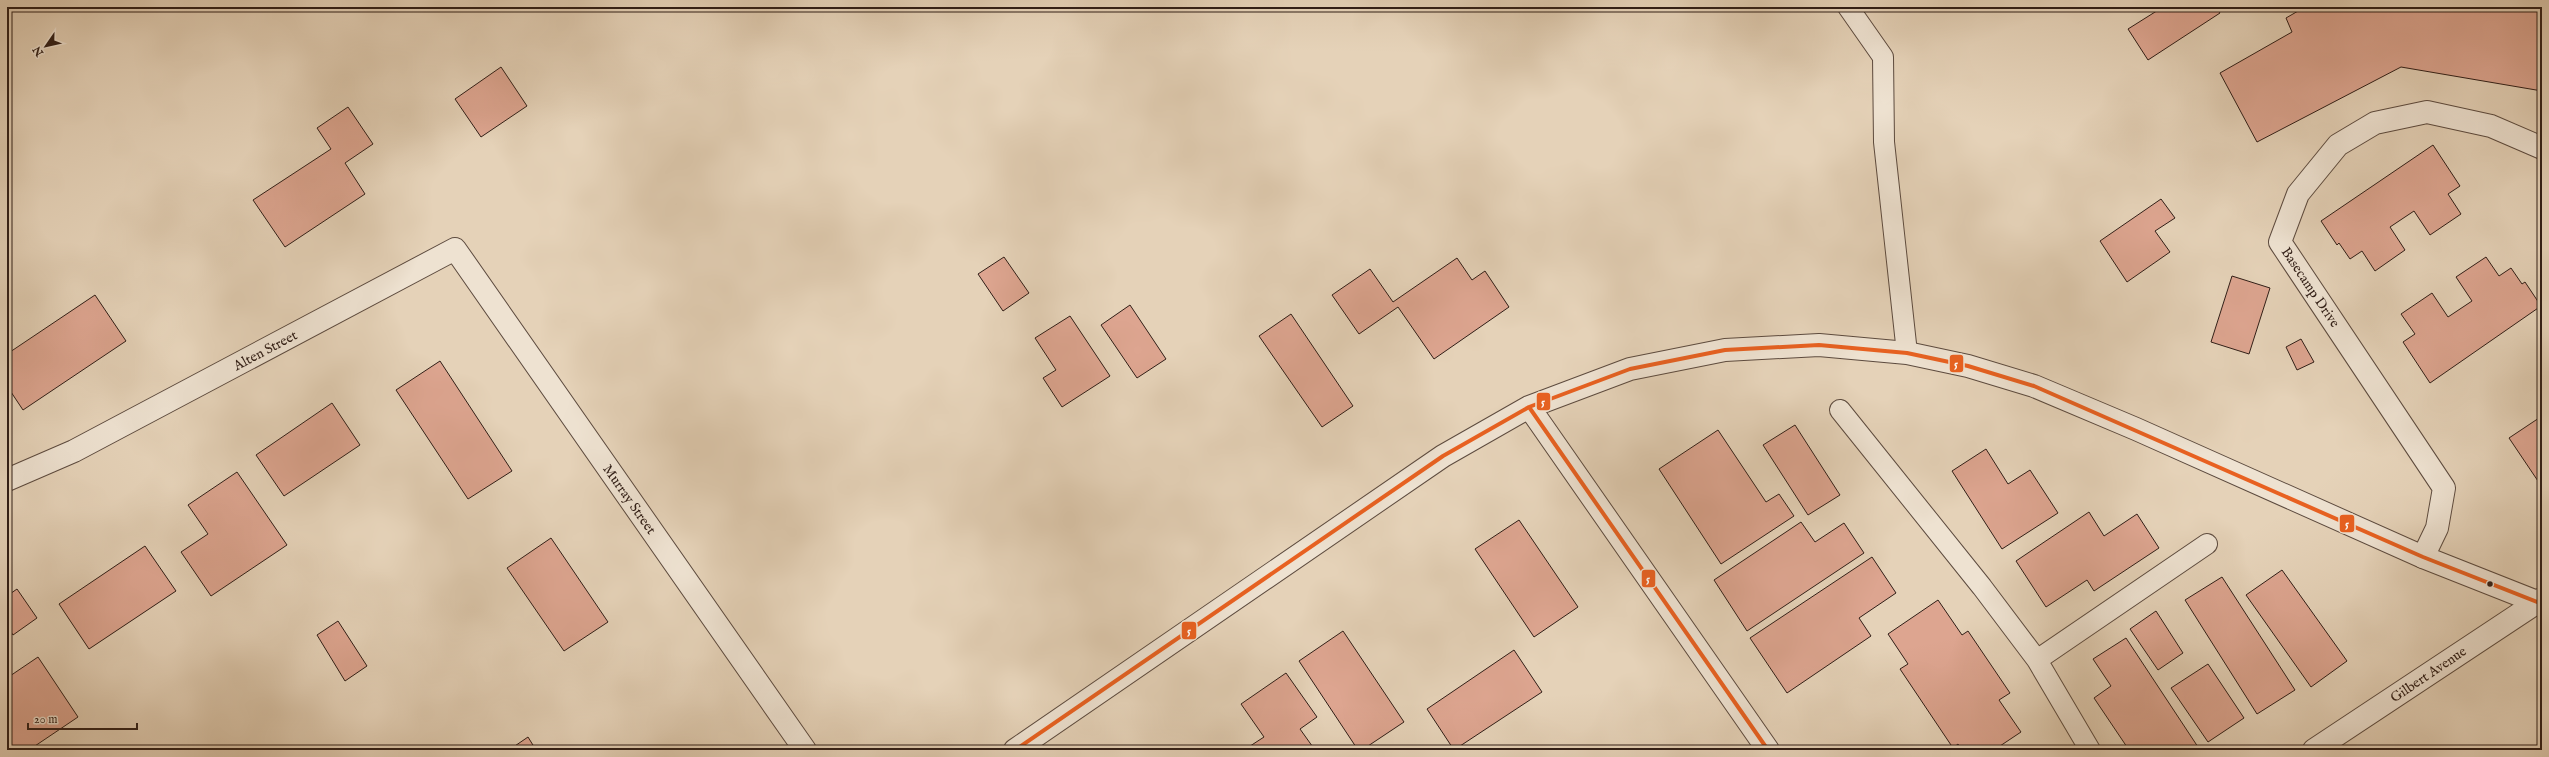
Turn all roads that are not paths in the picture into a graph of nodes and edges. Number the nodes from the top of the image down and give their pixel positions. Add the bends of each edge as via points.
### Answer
1 (1848, 7) edge
2 (2542, 148) edge
3 (455, 249) joint
4 (1907, 353) junction
5 (1529, 407) junction
6 (1840, 410) dead end
7 (7, 480) edge
8 (2207, 544) dead end
9 (2423, 558) junction
10 (2540, 602) edge
11 (2036, 660) junction
12 (805, 750) edge
13 (1015, 750) edge
14 (1768, 750) edge
15 (2090, 750) edge
16 (2314, 750) edge

1 - 4 lane via 1883,57 1884,142
2 - 9 street, Basecamp Drive via 2491,126 2427,112 2376,123 2338,145 2298,194 2280,242 2444,488 2437,528
3 - 7 street, Alten Street via 74,451
3 - 12 street, Murray Street
4 - 5 street via 1819,346 1725,350 1630,369
4 - 9 street via 1968,366 2034,386
5 - 13 street via 1443,456
5 - 14 street
6 - 11 lane via 1982,587
8 - 11 lane
9 - 10 street
10 - 16 street, Gilbert Avenue
11 - 15 lane

